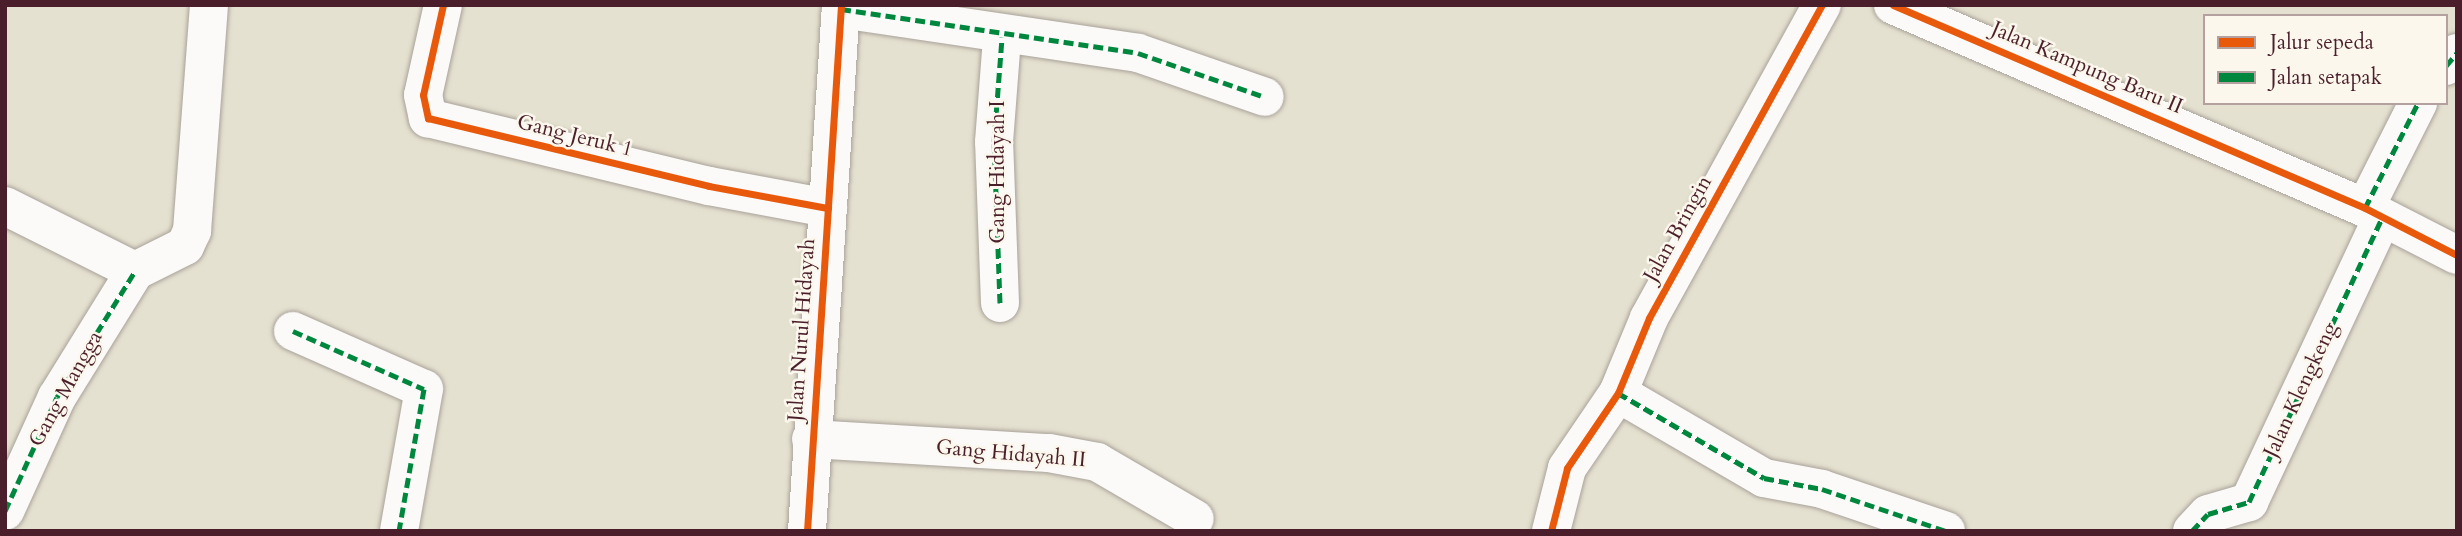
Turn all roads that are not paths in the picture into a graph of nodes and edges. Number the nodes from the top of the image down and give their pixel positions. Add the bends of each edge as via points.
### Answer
1 (209, 5) edge
2 (443, 5) edge
3 (1822, 5) edge
4 (1893, 5) edge
5 (841, 7) edge
6 (1002, 37) junction
7 (1265, 97) dead end
8 (2417, 105) edge
9 (5, 206) edge
10 (828, 208) junction
11 (2374, 213) junction
12 (2457, 255) edge
13 (135, 271) junction
14 (1000, 303) dead end
15 (293, 331) dead end
16 (1618, 393) junction
17 (811, 439) junction
18 (5, 512) edge
19 (1195, 519) dead end
20 (399, 531) edge
21 (807, 531) edge
22 (1550, 531) edge
23 (1946, 531) edge
24 (2192, 531) edge

1 - 13 street via 192,231 185,246
2 - 10 street, Gang Jeruk 1 via 423,95 428,118 709,186
3 - 16 street, Jalan Bringin via 1649,318
4 - 11 street, Jalan Kampung Baru II
5 - 6 street
5 - 10 street, Jalan Nurul Hidayah
6 - 7 street via 1138,53
6 - 14 street, Gang Hidayah I via 994,142
8 - 11 street, Jalan Klengkeng
9 - 13 street
10 - 17 street, Jalan Nurul Hidayah
11 - 12 street, Jalan Kampung Baru II
11 - 24 street, Jalan Klengkeng via 2249,502 2208,514
13 - 18 street, Gang Mangga via 57,397
15 - 20 street via 424,389
16 - 22 street, Jalan Bringin via 1567,468
16 - 23 street via 1764,478 1822,489
17 - 19 street, Gang Hidayah II via 1049,453 1097,462
17 - 21 street, Jalan Nurul Hidayah

